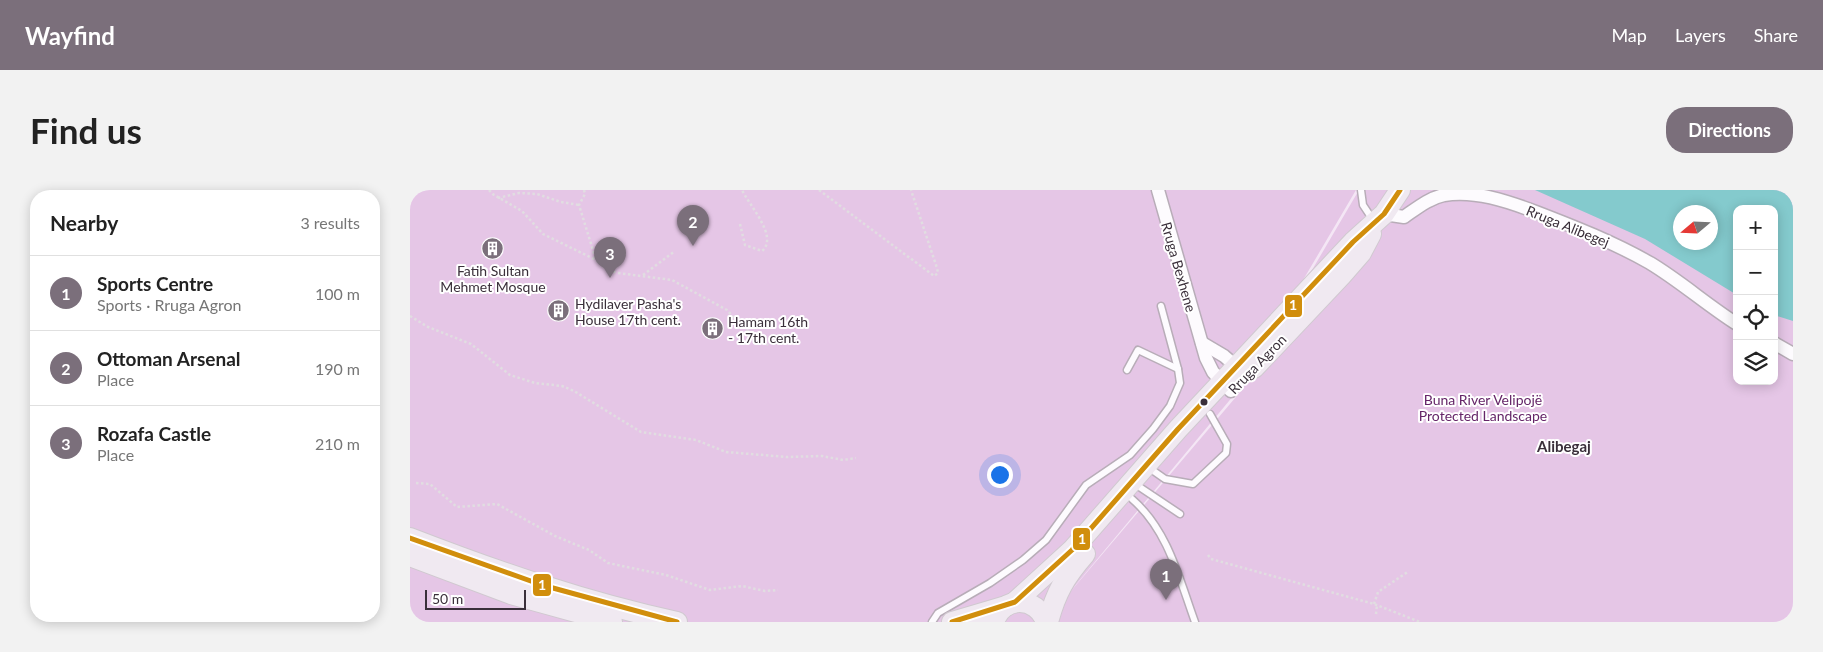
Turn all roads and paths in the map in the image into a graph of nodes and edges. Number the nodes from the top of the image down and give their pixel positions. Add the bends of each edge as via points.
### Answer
1 (489, 190) edge
2 (584, 190) edge
3 (742, 190) edge
4 (820, 190) edge
5 (911, 190) edge
6 (1158, 190) edge
7 (1361, 190) edge
8 (1400, 190) edge
9 (498, 198) junction
10 (580, 205) junction
11 (1379, 218) junction
12 (740, 224) dead end
13 (675, 252) dead end
14 (596, 260) junction
15 (643, 275) junction
16 (1160, 306) dead end
17 (410, 316) edge
18 (1733, 321) edge
19 (1202, 343) junction
20 (768, 345) dead end
21 (1778, 345) edge
22 (1793, 354) edge
23 (1178, 369) junction
24 (1127, 370) dead end
25 (1241, 371) junction
26 (1226, 387) junction
27 (1210, 414) junction
28 (856, 458) dead end
29 (1155, 472) junction
30 (416, 483) dead end
31 (1136, 494) junction
32 (1180, 514) dead end
33 (410, 538) edge
34 (1208, 555) dead end
35 (410, 556) edge
36 (1409, 571) dead end
37 (778, 590) dead end
38 (1376, 604) junction
39 (1005, 610) edge
40 (1376, 614) dead end
41 (612, 622) edge
42 (677, 622) edge
43 (932, 622) edge
44 (952, 622) edge
45 (1047, 622) edge
46 (1195, 622) edge
47 (1420, 622) edge

1 - 9 path
2 - 10 path
3 - 12 path via 768,239 762,251 745,244
4 - 5 path via 934,276 938,273 937,268
6 - 19 street, Rruga Bexhene
7 - 11 lane via 1363,205
8 - 11 main road, Rruga Agron
9 - 10 path via 519,193 537,194
9 - 14 path via 522,212 543,234
10 - 14 path
11 - 18 street, Rruga Alibegej via 1404,217 1425,202 1445,195 1494,198 1625,249 1675,279
11 - 25 main road, Rruga Agron via 1353,242
13 - 15 path
14 - 15 path via 617,273
15 - 20 path via 672,280 716,303
16 - 23 lane
17 - 28 path via 471,344 510,375 574,391 641,432 696,440 726,452 822,456 843,460
19 - 25 street
19 - 26 street, Rruga Bexhene via 1210,365
21 - 22 street
23 - 24 lane via 1138,350
23 - 43 lane via 1180,383 1170,406 1136,450 1086,485 1046,540 1024,560 938,613
25 - 26 main road, Rruga Agron
26 - 27 main road, Rruga Agron
26 - 39 main road, Rruga Agron via 1072,550
27 - 29 main road, Rruga Agron
27 - 29 lane via 1225,441 1226,453 1193,484 1165,479
29 - 31 main road, Rruga Agron
30 - 37 path via 434,486 457,508 497,504 555,536 589,550 608,563 666,575 710,590 742,586 765,592
31 - 32 lane
31 - 45 main road, Rruga Agron via 1069,572 1052,603
31 - 46 lane via 1167,545
33 - 42 main road via 486,568 573,596
34 - 38 path via 1211,559
35 - 41 main road via 511,594
36 - 38 path via 1378,592
38 - 40 path
38 - 47 path
39 - 44 main road, Rruga Agron
39 - 45 main road via 1025,602 1042,613

